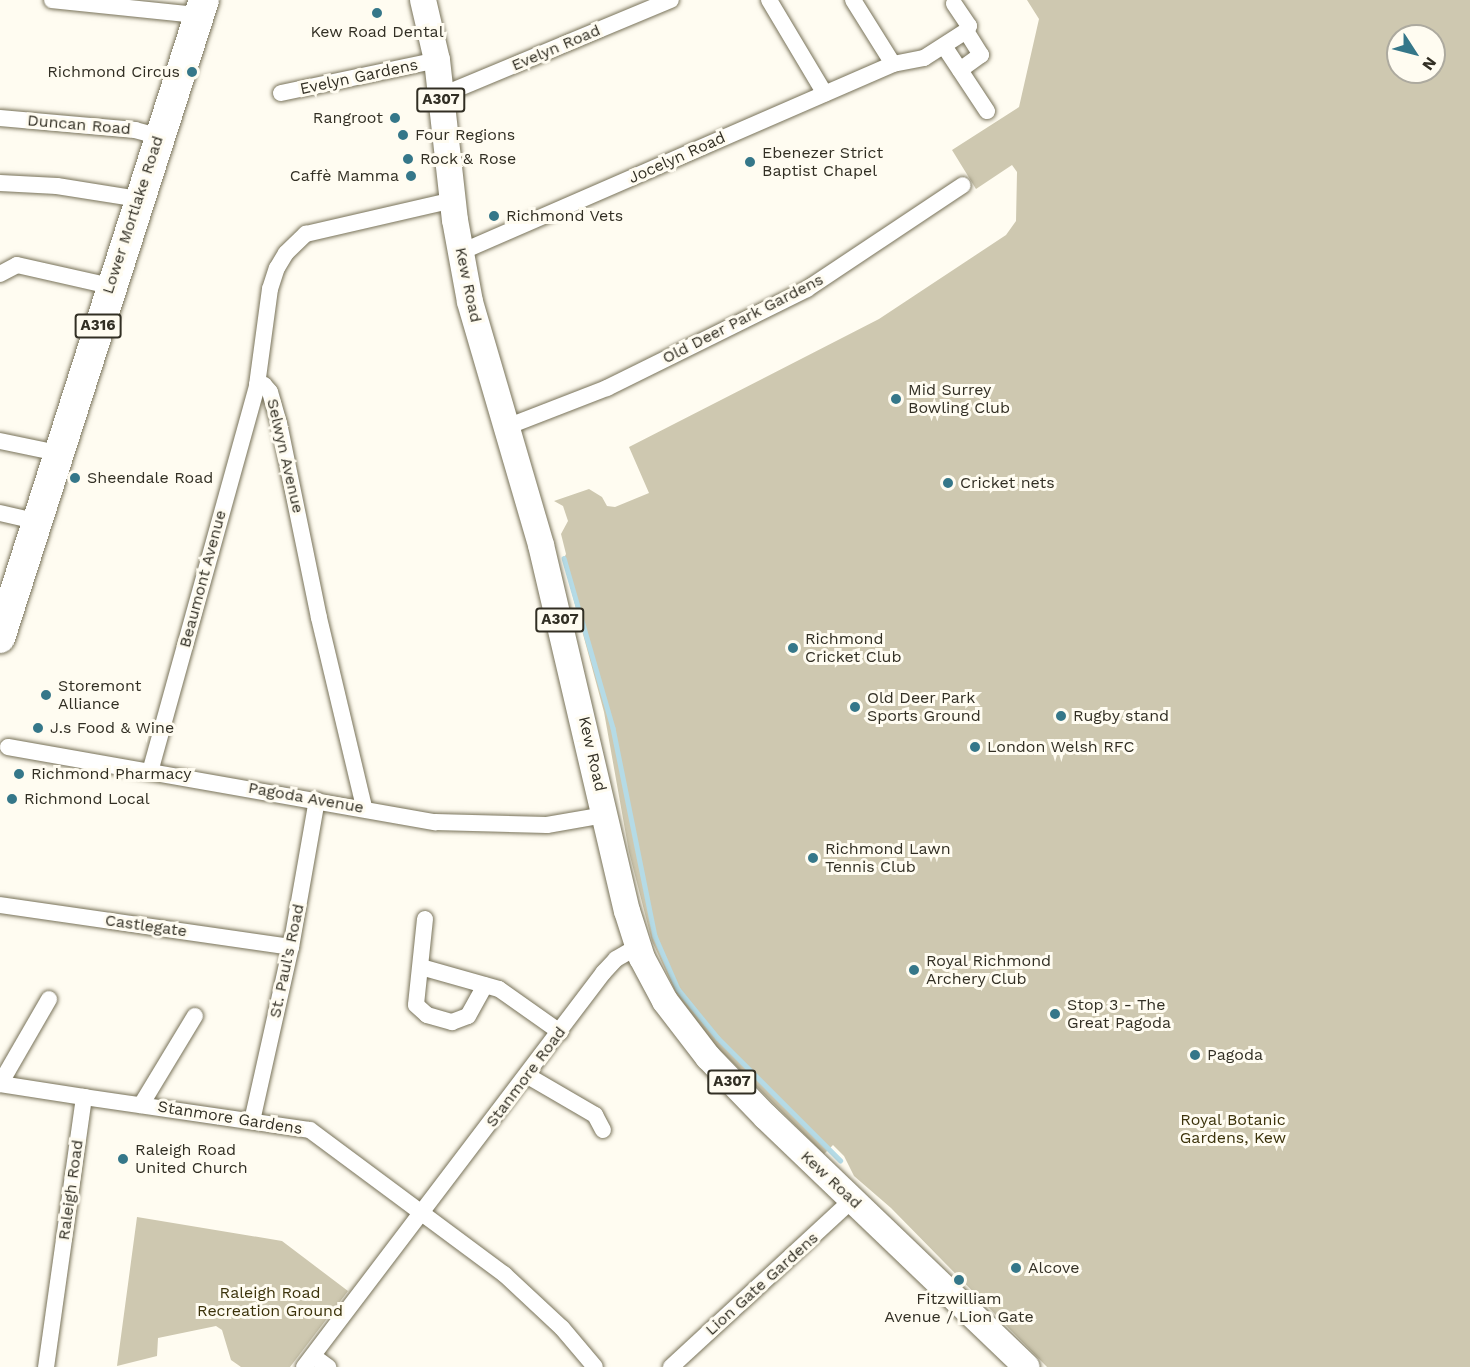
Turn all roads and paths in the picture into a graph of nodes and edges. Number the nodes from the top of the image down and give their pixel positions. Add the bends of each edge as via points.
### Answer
1 (52, 0) edge
2 (423, 0) edge
3 (671, 0) edge
4 (770, 0) edge
5 (854, 0) edge
6 (954, 4) dead end
7 (201, 8) edge
8 (966, 31) junction
9 (944, 46) junction
10 (437, 60) junction
11 (893, 64) junction
12 (960, 70) junction
13 (281, 93) dead end
14 (825, 94) junction
15 (440, 96) junction
16 (987, 111) dead end
17 (0, 118) edge
18 (158, 136) junction
19 (0, 183) edge
20 (963, 184) dead end
21 (138, 199) junction
22 (453, 201) junction
23 (461, 252) junction
24 (0, 274) edge
25 (110, 286) junction
26 (257, 385) junction
27 (509, 426) junction
28 (0, 441) edge
29 (58, 453) junction
30 (0, 513) edge
31 (36, 521) junction
32 (1, 630) edge
33 (8, 747) dead end
34 (150, 772) junction
35 (318, 800) junction
36 (364, 807) junction
37 (605, 815) junction
38 (0, 905) edge
39 (425, 919) dead end
40 (291, 947) junction
41 (637, 947) junction
42 (421, 967) junction
43 (485, 985) junction
44 (49, 999) dead end
45 (195, 1016) dead end
46 (560, 1032) junction
47 (528, 1076) junction
48 (0, 1084) edge
49 (84, 1097) junction
50 (141, 1105) junction
51 (601, 1117) dead end
52 (252, 1121) junction
53 (852, 1200) junction
54 (421, 1214) junction
55 (309, 1361) edge
56 (46, 1367) edge
57 (328, 1367) edge
58 (595, 1367) edge
59 (671, 1367) edge
60 (1026, 1367) edge

1 - 7 street
2 - 10 main road, Kew Road / A307
3 - 15 street, Evelyn Road
4 - 14 street
5 - 11 street
6 - 8 street via 969,26
7 - 18 highway, Lower Mortlake Road / A316
8 - 9 street, Jocelyn Road
8 - 12 street via 981,55
9 - 11 street, Jocelyn Road via 924,58
9 - 12 street
10 - 13 street, Evelyn Gardens
10 - 15 main road, Kew Road / A307
11 - 14 street, Jocelyn Road
12 - 16 street
14 - 23 street, Jocelyn Road
15 - 22 main road, Kew Road / A307
17 - 18 street, Duncan Road via 135,130
18 - 21 highway, Lower Mortlake Road / A316
19 - 21 street via 57,186
20 - 27 street, Old Deer Park Gardens via 807,289 607,388
21 - 25 highway, Lower Mortlake Road / A316
22 - 23 main road, Kew Road / A307
22 - 26 street, Selwyn Avenue via 324,227 295,243 277,268 270,289
23 - 27 main road, Kew Road / A307 via 486,361
24 - 25 street via 17,265
25 - 29 highway, Lower Mortlake Road / A316
26 - 34 street, Beaumont Avenue
26 - 36 street, Selwyn Avenue via 264,385 270,392 279,423 319,618
27 - 37 main road, Kew Road / A307
28 - 29 street
29 - 31 highway, Lower Mortlake Road / A316
30 - 31 street
31 - 32 highway, Lower Mortlake Road / A316
33 - 34 street, Pagoda Avenue
34 - 35 street, Pagoda Avenue
35 - 36 street, Pagoda Avenue
35 - 40 street, St. Paul’s Road
36 - 37 street, Pagoda Avenue via 435,822 506,826 585,821
37 - 41 main road, Kew Road / A307
38 - 40 street, Castlegate
39 - 42 street via 419,949
40 - 52 street, St. Paul’s Road
41 - 46 street, Stanmore Road via 611,965
41 - 53 main road, Kew Road / A307 via 665,1001 708,1057
42 - 43 street
42 - 43 street via 416,1005 427,1015 452,1022 468,1016
43 - 46 street via 514,996
44 - 48 street
45 - 50 street
46 - 47 street, Stanmore Road
47 - 51 street
47 - 54 street, Stanmore Road
48 - 49 street
49 - 50 street, Stanmore Gardens
49 - 56 street, Raleigh Road
50 - 52 street, Stanmore Gardens
52 - 54 street, Stanmore Gardens via 310,1130
53 - 59 street, Lion Gate Gardens
53 - 60 main road, Kew Road / A307
54 - 55 street, Stanmore Road
54 - 58 street via 504,1274 562,1328
55 - 57 street

